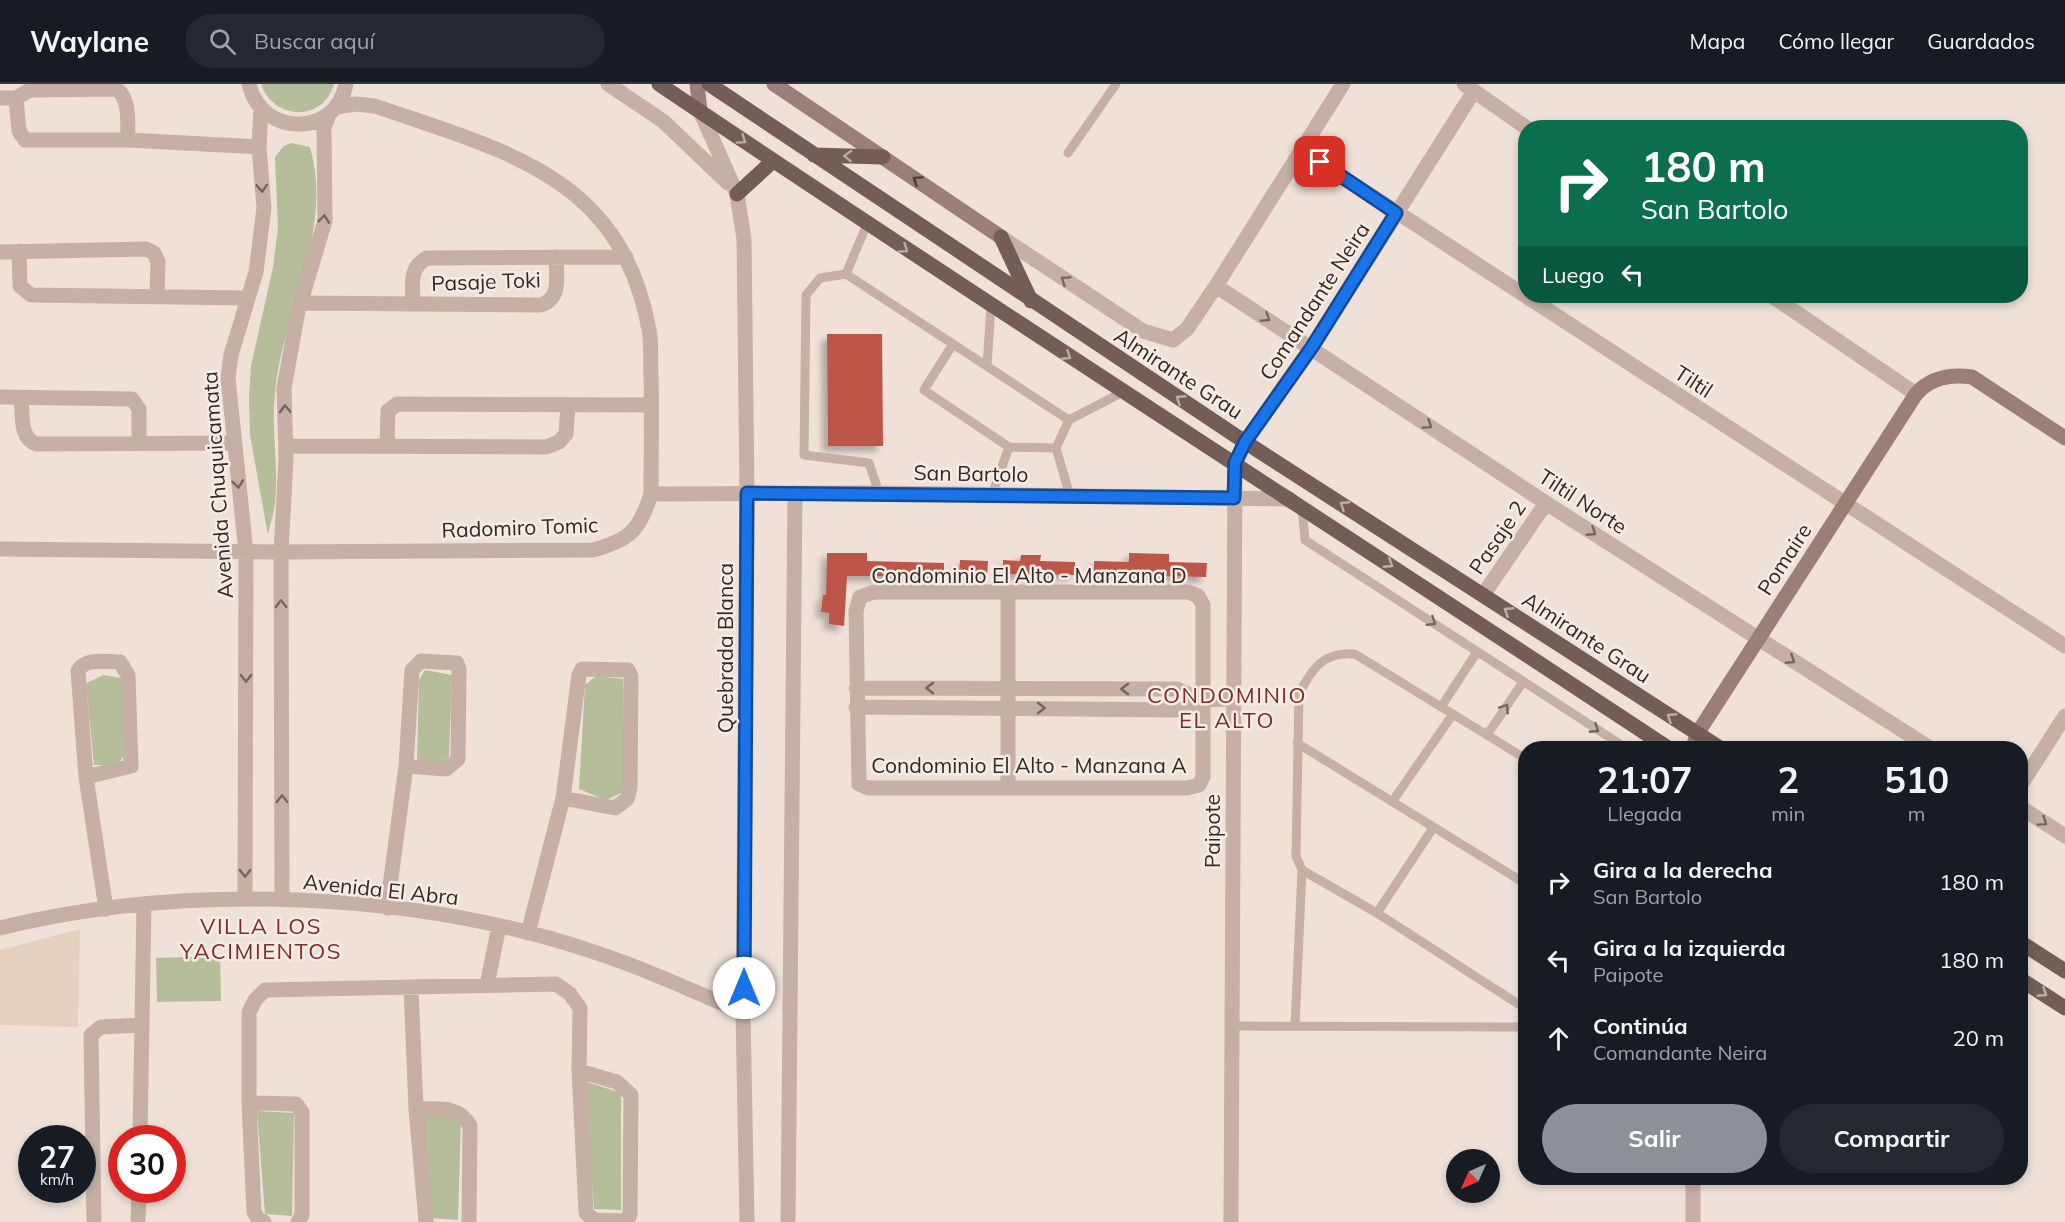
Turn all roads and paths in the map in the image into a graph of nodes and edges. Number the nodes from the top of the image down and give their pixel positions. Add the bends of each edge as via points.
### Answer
1 (249, 84) edge
2 (346, 84) edge
3 (351, 84) edge
4 (608, 84) edge
5 (659, 84) edge
6 (697, 84) edge
7 (709, 84) edge
8 (774, 84) edge
9 (1116, 84) edge
10 (1343, 84) edge
11 (1469, 88) edge
12 (8, 98) edge
13 (375, 106) junction
14 (261, 109) junction
15 (332, 110) junction
16 (700, 111) junction
17 (1518, 122) edge
18 (128, 140) junction
19 (260, 147) junction
20 (1301, 150) junction
21 (1068, 153) dead end
22 (813, 155) junction
23 (883, 157) junction
24 (773, 162) junction
25 (737, 194) junction
26 (1396, 213) junction
27 (867, 224) junction
28 (1000, 237) junction
29 (19, 251) junction
30 (0, 252) edge
31 (626, 257) junction
32 (556, 258) junction
33 (846, 274) junction
34 (1216, 286) junction
35 (1518, 292) edge
36 (157, 296) junction
37 (248, 298) junction
38 (1031, 301) junction
39 (301, 303) junction
40 (1535, 303) edge
41 (1782, 303) edge
42 (413, 304) junction
43 (991, 306) junction
44 (953, 344) junction
45 (1312, 347) junction
46 (987, 366) junction
47 (1123, 392) junction
48 (1916, 394) junction
49 (0, 397) edge
50 (21, 398) junction
51 (568, 405) junction
52 (651, 405) junction
53 (1069, 420) junction
54 (2064, 435) edge
55 (1245, 442) junction
56 (139, 443) junction
57 (233, 443) junction
58 (286, 446) junction
59 (387, 446) junction
60 (1009, 447) junction
61 (1056, 448) junction
62 (1235, 463) junction
63 (747, 493) junction
64 (795, 493) junction
65 (879, 493) junction
66 (651, 494) junction
67 (992, 495) junction
68 (1070, 496) junction
69 (1234, 498) junction
70 (1296, 503) junction
71 (1546, 503) junction
72 (1845, 504) junction
73 (0, 549) edge
74 (246, 552) junction
75 (281, 552) junction
76 (1008, 592) junction
77 (1483, 595) junction
78 (1758, 638) junction
79 (2065, 646) edge
80 (1477, 652) junction
81 (1523, 682) junction
82 (856, 688) junction
83 (1008, 688) junction
84 (1233, 699) junction
85 (1202, 700) junction
86 (856, 707) junction
87 (1442, 707) junction
88 (1008, 708) junction
89 (1453, 714) junction
90 (2065, 716) edge
91 (1487, 735) junction
92 (1615, 741) edge
93 (1657, 741) edge
94 (1695, 741) edge
95 (1919, 741) edge
96 (1297, 742) junction
97 (1518, 754) edge
98 (406, 766) junction
99 (2028, 774) edge
100 (86, 777) junction
101 (1008, 788) junction
102 (563, 798) junction
103 (1392, 802) junction
104 (2028, 812) edge
105 (1433, 828) junction
106 (2065, 836) edge
107 (1302, 870) junction
108 (1518, 879) edge
109 (245, 898) junction
110 (282, 900) junction
111 (144, 905) junction
112 (387, 908) junction
113 (106, 909) junction
114 (1377, 913) junction
115 (499, 926) junction
116 (0, 928) edge
117 (528, 933) junction
118 (2028, 947) edge
119 (2065, 971) edge
120 (2028, 984) edge
121 (487, 985) junction
122 (411, 987) junction
123 (1518, 1004) edge
124 (2065, 1008) edge
125 (743, 1012) junction
126 (142, 1025) junction
127 (1232, 1026) junction
128 (1295, 1026) junction
129 (1518, 1027) edge
130 (579, 1071) junction
131 (249, 1103) junction
132 (416, 1108) junction
133 (140, 1125) edge
134 (1693, 1185) edge
135 (139, 1203) edge
136 (93, 1222) edge
137 (138, 1222) edge
138 (264, 1222) edge
139 (298, 1222) edge
140 (426, 1222) edge
141 (469, 1222) edge
142 (747, 1222) edge
143 (788, 1222) edge
144 (1231, 1222) edge
145 (1693, 1222) edge

1 - 14 street, Avenida Chuquicamata
2 - 15 street
3 - 13 street, Radomiro Tomic
4 - 25 street via 663,122
5 - 16 main road
6 - 16 street, Quebrada Blanca
7 - 22 main road, Almirante Grau
8 - 23 street, Almirante Grau
9 - 21 lane
10 - 20 street
11 - 17 street
11 - 26 street, Comandante Neira
12 - 18 street via 25,140
12 - 18 street via 30,90 117,89 127,104
13 - 15 street, Radomiro Tomic via 356,104
13 - 31 street, Radomiro Tomic via 502,151 533,166 569,189 603,220
14 - 15 street via 276,120 294,125 312,123
14 - 19 street, Avenida Chuquicamata
39 -> 15 street via 325,221 324,128
16 -> 24 main road
16 - 25 street, Quebrada Blanca
18 - 19 street
19 -> 37 street, Avenida Chuquicamata via 264,208 256,272
20 - 26 street, Tiltil
20 - 34 street
23 -> 22 main road
22 - 38 main road, Almirante Grau
28 -> 23 street, Almirante Grau
24 - 25 main road
24 - 27 main road
25 - 63 street, Quebrada Blanca via 744,240
26 - 35 street, Tiltil
26 - 45 street, Comandante Neira
27 - 33 lane
27 -> 43 main road
34 -> 28 street, Almirante Grau via 1187,329 1173,340 1143,331
28 - 38 main road
29 - 30 street
29 - 36 street via 20,286 31,295
29 - 36 street via 146,249 154,253 158,262
31 - 32 street, Pasaje Toki
31 - 52 street, Radomiro Tomic via 650,332
32 - 42 street, Pasaje Toki via 428,258 412,272
32 - 42 street, Pasaje Toki via 556,293 550,302 541,305
33 - 44 lane
33 - 65 lane via 820,278 806,295 804,455 869,463
34 -> 45 street, Tiltil Norte
36 - 37 street
37 - 57 street, Avenida Chuquicamata via 228,378
55 -> 38 main road, Almirante Grau
39 - 42 street, Pasaje Toki
58 -> 39 street via 284,388
40 - 72 street, Tiltil
41 - 48 street
43 - 46 lane
43 -> 47 main road
44 - 46 lane
44 - 60 lane via 924,390
45 - 55 street, Comandante Neira
45 -> 71 street, Tiltil Norte
46 - 53 lane
47 - 53 lane
47 - 62 main road
48 - 54 street via 1925,383 1938,378 1972,377
48 - 72 street, Pomaire
49 - 50 street
50 - 56 street via 25,435 30,442
50 - 56 street via 132,399 139,410
51 - 52 street
51 - 59 street via 567,434 546,447
51 - 59 street via 397,404 388,411
52 - 66 street, Radomiro Tomic
53 - 61 lane
55 - 62 street, Paipote
77 -> 55 main road, Almirante Grau
56 - 57 street
57 -> 74 street, Avenida Chuquicamata
58 - 59 street
58 - 75 street
60 - 61 lane
60 - 67 lane
61 - 68 lane
62 - 69 street, Paipote
62 - 70 main road
63 - 64 street, San Bartolo
63 - 66 street, San Bartolo
63 - 125 street, Quebrada Blanca
64 - 65 street, San Bartolo
64 - 143 street
65 - 67 street, San Bartolo
66 - 75 street, Radomiro Tomic via 644,516 632,534 618,543 593,550
67 - 68 street, San Bartolo
68 - 69 street, San Bartolo
69 - 70 street, San Bartolo
69 - 84 street, Paipote
70 -> 80 lane via 1305,540
70 -> 93 main road
71 - 77 street, Pasaje 2
71 -> 78 street, Tiltil Norte
72 - 78 street, Pomaire
72 - 79 street, Tiltil
73 - 74 street, Radomiro Tomic
74 - 75 street, Radomiro Tomic
74 -> 109 street, Avenida Chuquicamata
110 -> 75 street
76 - 82 street, Condominio El Alto - Manzana D via 874,592 860,597 856,611
76 - 83 street
76 - 85 street, Condominio El Alto - Manzana D via 1188,592 1198,596 1203,605
94 -> 77 main road, Almirante Grau
78 - 94 street, Pomaire
78 -> 95 street, Tiltil Norte
80 - 81 lane
80 - 87 lane
91 -> 81 lane
81 -> 92 lane
83 -> 82 street
82 - 86 street
85 -> 83 street via 1177,689
83 - 88 street
84 - 85 street
84 - 127 street, Paipote
88 -> 85 street via 1181,710
85 - 101 street, Condominio El Alto - Manzana A via 1203,777 1199,786
86 - 88 street
86 - 101 street, Condominio El Alto - Manzana A via 858,784 868,788
87 - 89 lane
87 - 96 lane via 1355,654 1339,652 1316,667 1299,694
88 - 101 street
89 - 91 lane
89 - 103 lane
90 - 99 street
91 - 97 lane
96 - 103 lane
96 - 107 lane via 1296,856
98 - 98 street via 412,670 422,661 457,663 458,759 446,769
98 - 112 street
100 - 100 street via 78,671 88,662 120,662 128,675 131,766
100 - 113 street
102 - 102 street via 615,808 627,799 631,676 628,670 582,669
102 - 117 street
103 - 105 lane
104 -> 106 street
105 - 108 lane
105 - 114 lane
107 - 114 lane
107 - 128 lane
109 - 110 street, Avenida El Abra
109 - 111 street, Avenida El Abra
110 - 112 street, Avenida El Abra
111 - 113 street, Avenida El Abra
111 - 126 street
112 - 115 street, Avenida El Abra
113 - 116 street, Avenida El Abra via 54,915
114 - 123 lane
115 - 117 street, Avenida El Abra
115 - 121 street
117 - 125 street, Avenida El Abra via 600,954
118 - 119 main road
120 -> 124 main road
121 - 122 street
121 - 130 street via 556,984 570,994 580,1008
122 - 131 street via 265,990 249,1012
122 - 132 street
125 - 142 street, Quebrada Blanca
126 - 133 street
126 - 136 street via 101,1027 92,1035
127 - 128 lane
127 - 144 street, Paipote
128 - 129 lane
130 - 130 street via 617,1082 631,1095 630,1215 626,1221 594,1220 586,1213
131 - 138 street via 255,1212
131 - 139 street via 296,1104 302,1112 302,1215
132 - 140 street
132 - 141 street via 455,1110 465,1115 470,1126
134 - 145 street
135 - 137 street

